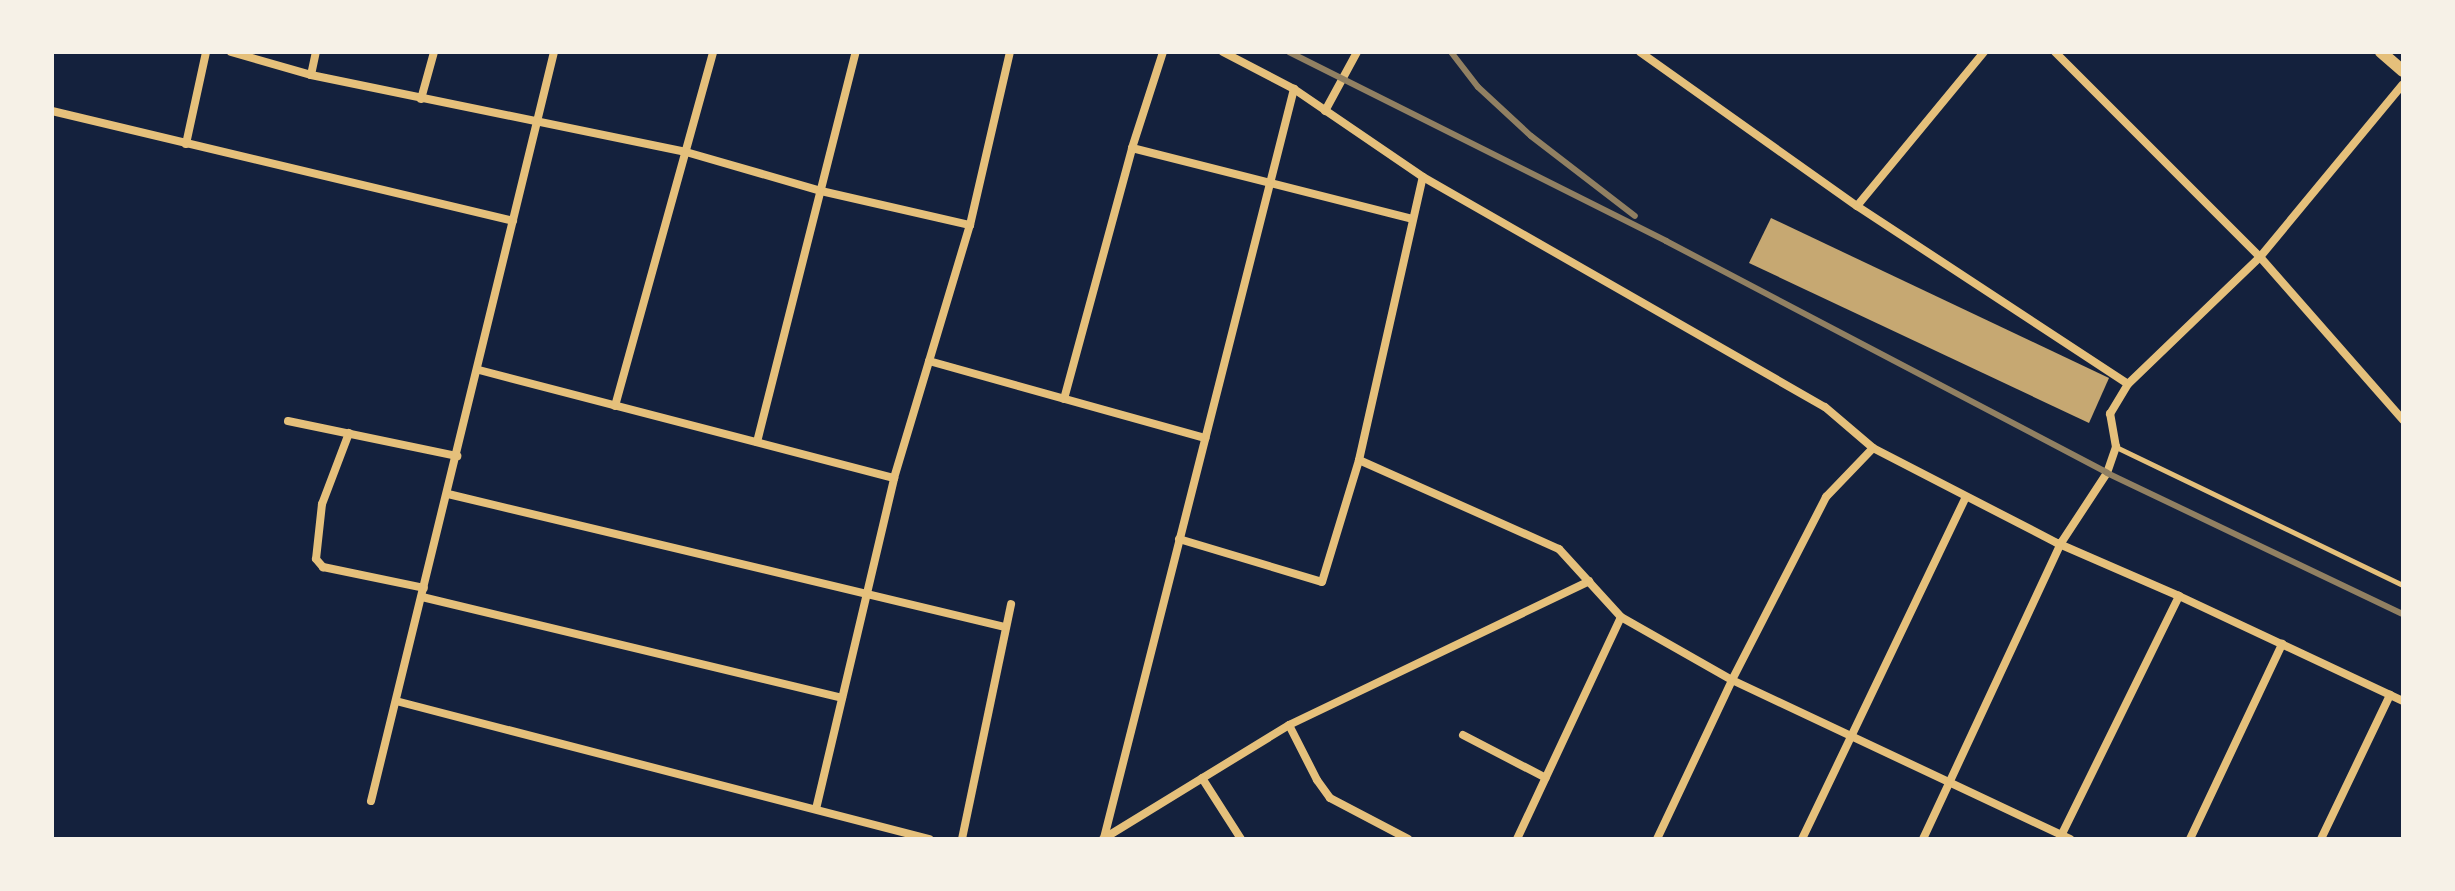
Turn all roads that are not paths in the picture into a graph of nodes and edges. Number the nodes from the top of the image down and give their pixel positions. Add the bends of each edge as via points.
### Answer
1 (206, 52) edge
2 (231, 52) edge
3 (316, 52) edge
4 (434, 52) edge
5 (554, 52) edge
6 (713, 52) edge
7 (856, 52) edge
8 (1010, 52) edge
9 (1163, 52) edge
10 (1223, 52) edge
11 (1357, 52) edge
12 (1640, 52) edge
13 (1984, 52) edge
14 (2055, 52) edge
15 (2381, 52) edge
16 (2403, 71) edge
17 (311, 75) junction
18 (2403, 84) edge
19 (1294, 89) junction
20 (421, 99) junction
21 (52, 111) edge
22 (1325, 111) junction
23 (536, 122) junction
24 (186, 144) junction
25 (1132, 148) junction
26 (686, 152) junction
27 (1423, 177) junction
28 (1270, 182) junction
29 (821, 191) junction
30 (1857, 206) junction
31 (1412, 219) junction
32 (513, 221) junction
33 (970, 225) junction
34 (2260, 257) junction
35 (929, 361) junction
36 (479, 370) junction
37 (2128, 384) junction
38 (1064, 399) junction
39 (615, 406) junction
40 (2403, 420) edge
41 (288, 421) dead end
42 (349, 433) junction
43 (1205, 438) junction
44 (757, 442) junction
45 (2116, 447) junction
46 (1873, 448) junction
47 (457, 456) junction
48 (1359, 460) junction
49 (894, 478) junction
50 (448, 494) junction
51 (1966, 497) junction
52 (1179, 539) junction
53 (2061, 543) junction
54 (1589, 581) junction
55 (2403, 585) edge
56 (423, 592) junction
57 (867, 593) junction
58 (2179, 596) junction
59 (1011, 604) dead end
60 (1621, 617) junction
61 (1005, 627) junction
62 (2282, 644) junction
63 (1732, 680) junction
64 (2390, 695) junction
65 (842, 698) junction
66 (396, 701) junction
67 (2403, 701) edge
68 (1289, 725) junction
69 (1463, 735) dead end
70 (1851, 736) junction
71 (1202, 778) junction
72 (1546, 778) junction
73 (1950, 780) junction
74 (371, 801) dead end
75 (816, 809) junction
76 (1103, 838) edge
77 (2064, 838) edge
78 (929, 839) edge
79 (962, 839) edge
80 (1241, 839) edge
81 (1408, 839) edge
82 (1517, 839) edge
83 (1657, 839) edge
84 (1802, 839) edge
85 (1923, 839) edge
86 (2190, 839) edge
87 (2321, 839) edge

1 - 24 street
2 - 17 street
3 - 17 street
4 - 20 street
5 - 23 street
6 - 26 street
7 - 29 street
8 - 33 street
9 - 25 street
10 - 19 street
11 - 22 street
12 - 30 street
13 - 30 street
14 - 34 street
15 - 16 street
17 - 20 street
18 - 34 street
19 - 22 street
19 - 28 street
20 - 23 street
21 - 24 street
22 - 27 street
23 - 26 street
23 - 32 street
24 - 32 street
25 - 28 street
25 - 38 street
26 - 29 street
26 - 39 street
27 - 31 street
27 - 46 street via 1825,407
28 - 31 street
28 - 43 street
29 - 33 street
29 - 44 street
30 - 37 street
31 - 48 street
32 - 36 street
33 - 35 street
34 - 37 street
34 - 40 street
35 - 38 street
35 - 49 street
36 - 39 street
36 - 47 street
37 - 45 street via 2110,414
38 - 43 street
39 - 44 street
41 - 42 street
42 - 47 street
42 - 56 street via 322,504 316,559 323,567
43 - 52 street
44 - 49 street
45 - 53 street via 2107,473
45 - 55 lane
46 - 51 street
46 - 63 street via 1826,497
47 - 50 street
48 - 52 street via 1322,582
48 - 54 street via 1559,549
49 - 57 street
50 - 56 street
50 - 57 street
51 - 53 street
51 - 70 street
52 - 76 street
53 - 58 street
53 - 73 street
54 - 60 street
54 - 68 street
56 - 65 street
56 - 66 street
57 - 61 street
57 - 65 street
58 - 62 street
58 - 77 street
59 - 61 street
60 - 63 street
60 - 72 street
61 - 79 street
62 - 64 street
62 - 86 street
63 - 70 street
63 - 83 street
64 - 67 street
64 - 87 street
65 - 75 street
66 - 74 street
66 - 75 street
68 - 71 street
68 - 81 street via 1330,798
69 - 72 street
70 - 73 street
70 - 84 street
71 - 76 street
71 - 80 street
72 - 82 street
73 - 77 street
73 - 85 street
75 - 78 street

